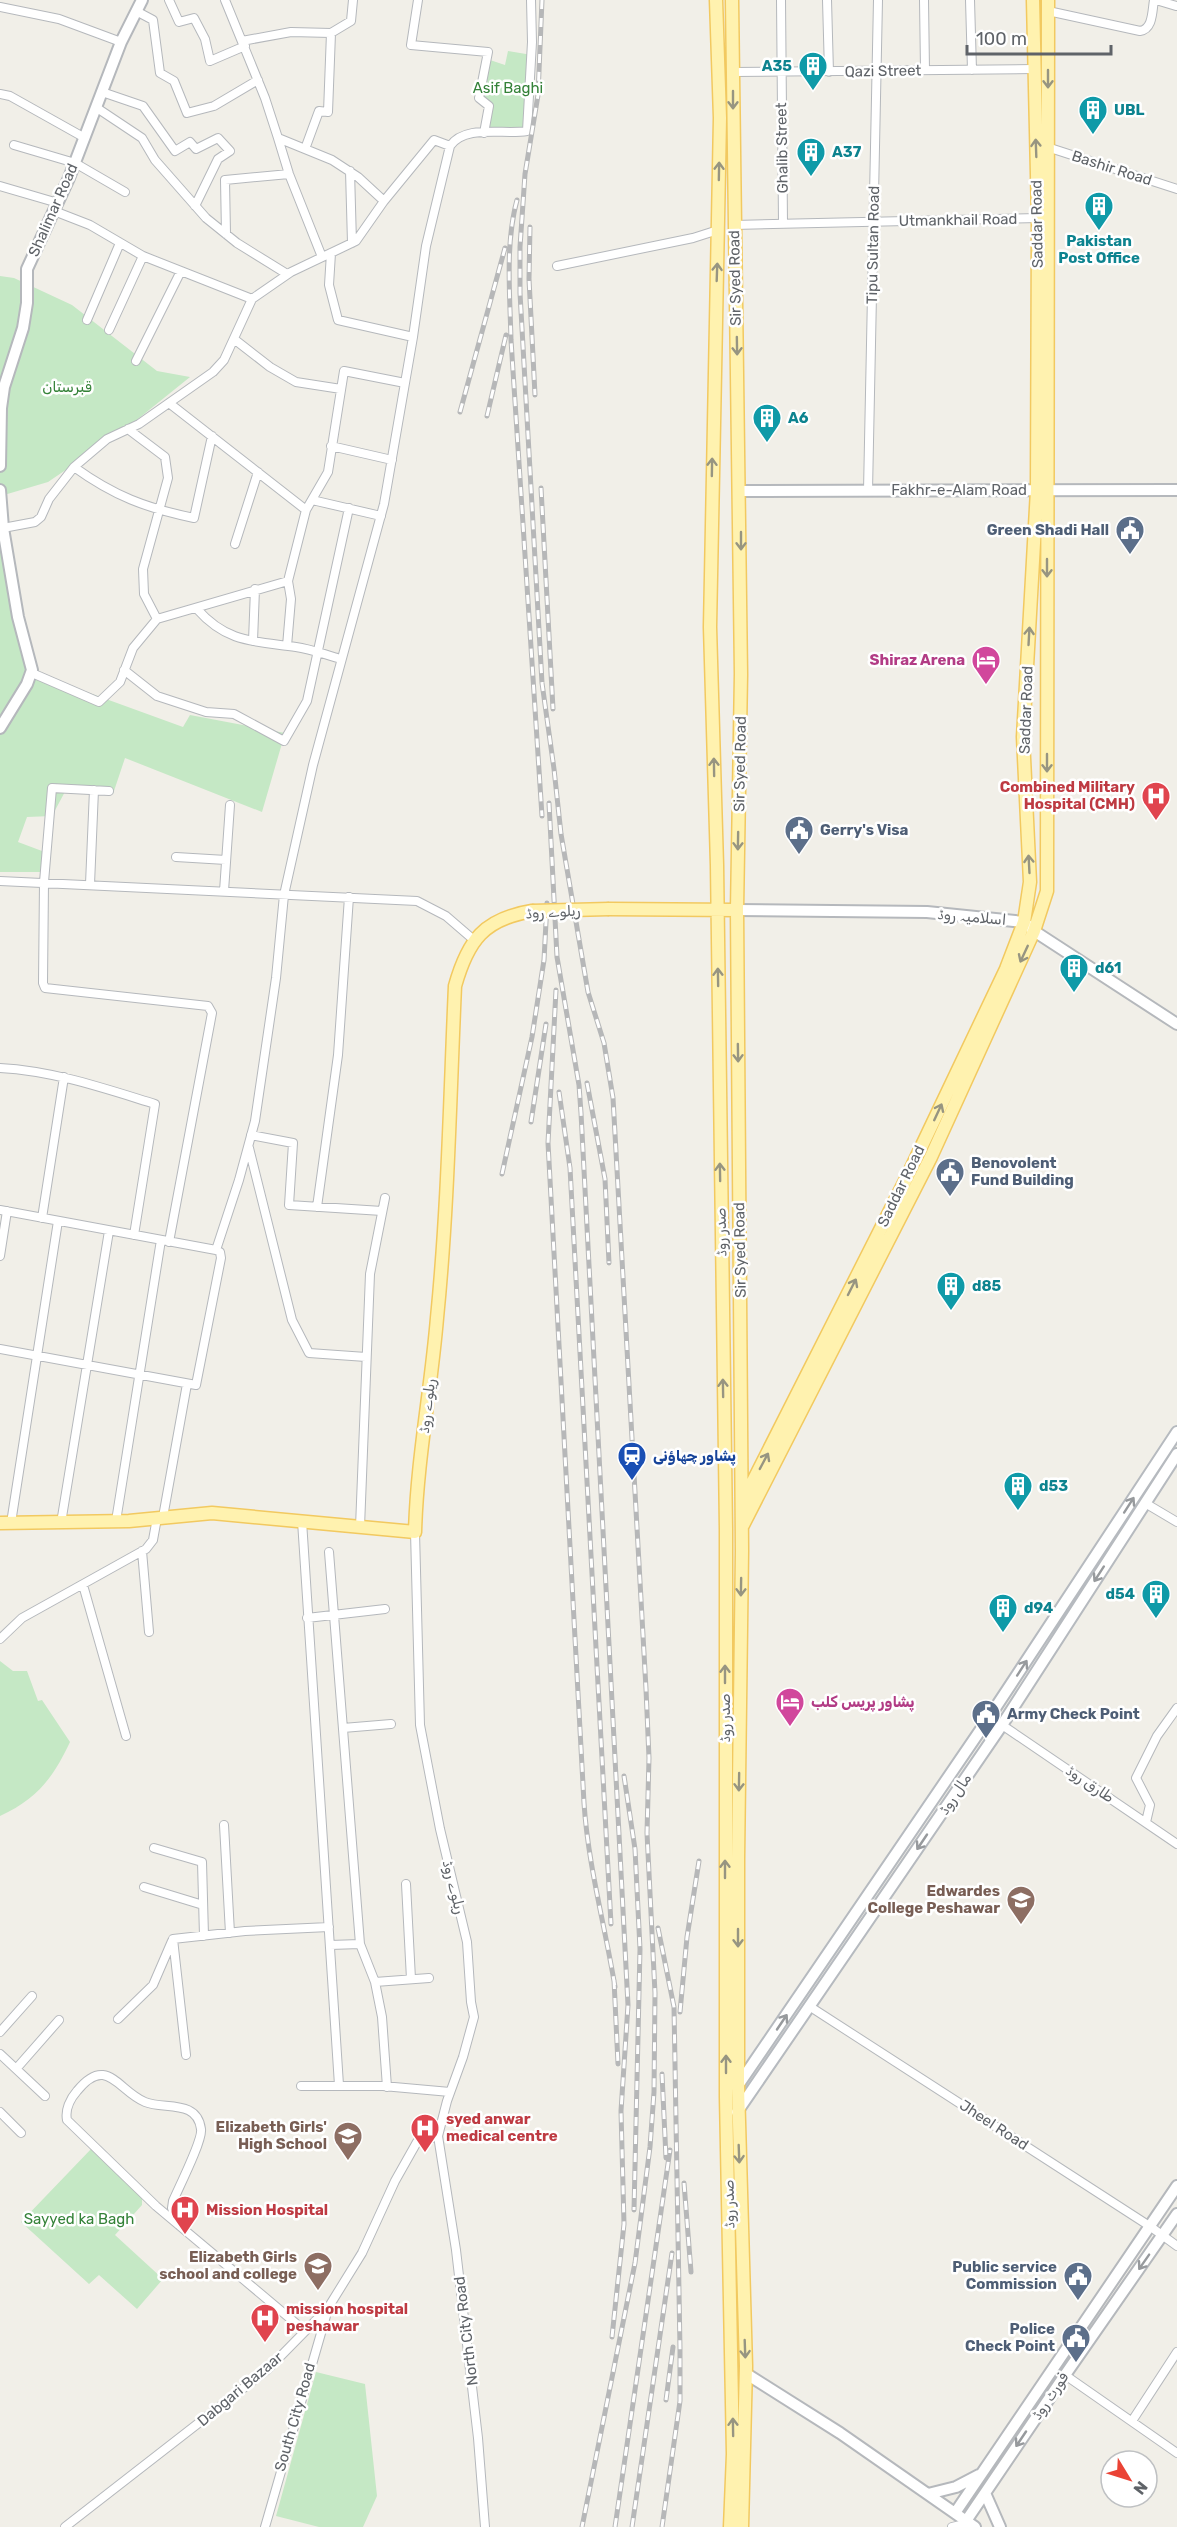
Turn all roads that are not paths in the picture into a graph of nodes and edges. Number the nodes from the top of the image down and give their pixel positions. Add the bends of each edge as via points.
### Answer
1 (142, 0) edge
2 (169, 0) edge
3 (225, 0) edge
4 (353, 0) edge
5 (418, 0) edge
6 (531, 0) edge
7 (716, 0) edge
8 (732, 0) edge
9 (781, 0) edge
10 (827, 0) edge
11 (878, 0) edge
12 (924, 0) edge
13 (970, 0) edge
14 (1033, 0) edge
15 (1155, 0) edge
16 (1048, 6) edge
17 (1176, 6) edge
18 (0, 7) edge
19 (136, 11) junction
20 (331, 33) junction
21 (121, 42) junction
22 (244, 43) junction
23 (1034, 69) junction
24 (925, 70) junction
25 (972, 70) junction
26 (876, 71) junction
27 (733, 72) junction
28 (781, 72) junction
29 (828, 72) junction
30 (258, 80) junction
31 (102, 92) junction
32 (0, 94) edge
33 (97, 108) junction
34 (484, 133) junction
35 (85, 138) junction
36 (278, 138) junction
37 (14, 145) dead end
38 (450, 146) junction
39 (1047, 147) junction
40 (305, 149) junction
41 (75, 163) junction
42 (350, 171) junction
43 (289, 174) junction
44 (0, 186) edge
45 (1177, 189) edge
46 (125, 192) dead end
47 (384, 201) junction
48 (195, 206) junction
49 (56, 207) junction
50 (1038, 218) junction
51 (873, 222) junction
52 (783, 223) junction
53 (734, 225) junction
54 (718, 230) junction
55 (226, 234) junction
56 (120, 243) junction
57 (352, 243) junction
58 (331, 253) junction
59 (143, 256) junction
60 (322, 257) junction
61 (557, 266) dead end
62 (182, 271) junction
63 (287, 274) junction
64 (252, 299) junction
65 (87, 320) dead end
66 (109, 330) dead end
67 (413, 337) junction
68 (234, 339) junction
69 (136, 361) dead end
70 (405, 383) junction
71 (341, 389) junction
72 (169, 403) junction
73 (128, 429) junction
74 (212, 436) junction
75 (331, 446) junction
76 (1, 451) edge
77 (392, 460) junction
78 (0, 466) edge
79 (74, 467) junction
80 (258, 472) junction
81 (1042, 489) junction
82 (0, 490) edge
83 (1177, 490) edge
84 (740, 491) junction
85 (868, 491) junction
86 (312, 500) junction
87 (349, 508) junction
88 (306, 510) junction
89 (159, 511) junction
90 (381, 516) junction
91 (3, 528) junction
92 (235, 544) dead end
93 (288, 581) junction
94 (255, 589) junction
95 (197, 609) junction
96 (157, 619) junction
97 (253, 641) junction
98 (287, 646) junction
99 (318, 653) junction
100 (341, 659) junction
101 (124, 670) junction
102 (32, 674) junction
103 (0, 728) edge
104 (94, 790) junction
105 (109, 791) dead end
106 (230, 805) dead end
107 (176, 857) dead end
108 (226, 860) junction
109 (0, 881) edge
110 (44, 882) junction
111 (90, 884) junction
112 (224, 891) junction
113 (284, 895) junction
114 (349, 897) junction
115 (717, 909) junction
116 (737, 910) junction
117 (1024, 922) junction
118 (1034, 931) junction
119 (475, 940) junction
120 (1177, 1023) edge
121 (0, 1068) edge
122 (64, 1077) junction
123 (251, 1135) junction
124 (248, 1145) junction
125 (385, 1198) dead end
126 (317, 1207) junction
127 (4, 1211) edge
128 (382, 1211) junction
129 (42, 1218) junction
130 (58, 1221) junction
131 (109, 1230) junction
132 (134, 1235) junction
133 (165, 1241) junction
134 (216, 1250) junction
135 (0, 1256) edge
136 (0, 1349) edge
137 (36, 1356) junction
138 (366, 1357) junction
139 (87, 1365) junction
140 (140, 1375) junction
141 (187, 1384) junction
142 (1177, 1432) edge
143 (784, 1433) junction
144 (1177, 1454) edge
145 (1145, 1503) junction
146 (741, 1504) junction
147 (160, 1518) junction
148 (116, 1521) junction
149 (302, 1521) junction
150 (1177, 1522) edge
151 (5, 1523) edge
152 (61, 1523) junction
153 (360, 1527) junction
154 (742, 1528) junction
155 (726, 1530) junction
156 (415, 1532) junction
157 (142, 1551) junction
158 (329, 1552) dead end
159 (82, 1585) junction
160 (385, 1609) dead end
161 (334, 1615) junction
162 (307, 1618) junction
163 (149, 1632) dead end
164 (0, 1639) edge
165 (1177, 1708) edge
166 (990, 1716) junction
167 (391, 1724) dead end
168 (1002, 1725) junction
169 (343, 1728) junction
170 (126, 1736) dead end
171 (1146, 1822) junction
172 (224, 1826) dead end
173 (1177, 1844) edge
174 (154, 1848) dead end
175 (406, 1884) dead end
176 (144, 1887) dead end
177 (203, 1905) junction
178 (329, 1927) junction
179 (230, 1933) junction
180 (204, 1936) junction
181 (173, 1939) junction
182 (360, 1944) junction
183 (330, 1945) junction
184 (429, 1978) dead end
185 (411, 1979) junction
186 (375, 1982) junction
187 (32, 1996) dead end
188 (809, 2006) junction
189 (118, 2019) dead end
190 (59, 2020) dead end
191 (0, 2032) edge
192 (0, 2054) edge
193 (186, 2055) dead end
194 (16, 2069) junction
195 (339, 2085) junction
196 (301, 2086) dead end
197 (387, 2086) junction
198 (738, 2086) junction
199 (450, 2092) junction
200 (45, 2096) dead end
201 (732, 2108) junction
202 (0, 2112) edge
203 (21, 2133) dead end
204 (438, 2136) junction
205 (1177, 2186) edge
206 (1177, 2214) edge
207 (178, 2224) junction
208 (1151, 2227) junction
209 (1162, 2236) junction
210 (1177, 2246) edge
211 (328, 2308) junction
212 (305, 2331) junction
213 (1177, 2352) edge
214 (746, 2373) junction
215 (1065, 2375) junction
216 (1132, 2421) junction
217 (1177, 2453) edge
218 (982, 2474) junction
219 (985, 2493) junction
220 (928, 2494) junction
221 (955, 2513) junction
222 (970, 2524) edge
223 (65, 2527) edge
224 (264, 2527) edge
225 (485, 2527) edge
226 (730, 2527) edge
227 (742, 2527) edge
228 (952, 2527) edge
229 (1000, 2527) edge

1 - 19 street, Shalimar Road
2 - 22 street via 179,22 194,18 210,61
3 - 22 street
4 - 20 street via 351,21
5 - 34 street via 411,45 488,52 479,98 489,106
6 - 34 street via 527,131
54 -> 7 main road, Sir Syed Road
8 - 27 main road, Sir Syed Road
9 - 28 street, Ghalib Street
10 - 29 street
11 - 26 street, Tipu Sultan Road
12 - 24 street
13 - 25 street
14 - 23 main road, Saddar Road
15 - 16 street via 1149,26 1140,31
15 - 17 street
16 -> 39 main road, Saddar Road
18 - 21 street via 59,19
19 - 21 street, Shalimar Road
19 - 30 street via 153,20 160,73 174,81 187,113 214,106
20 - 22 street via 291,32
20 - 40 street via 328,112 319,111
21 - 31 street, Shalimar Road
22 - 30 street
23 - 25 street, Qazi Street
50 -> 23 main road, Saddar Road
24 - 25 street, Qazi Street
24 - 26 street, Qazi Street
26 - 29 street, Qazi Street
26 - 51 street, Tipu Sultan Road
27 - 28 street, Qazi Street
27 -> 53 main road, Sir Syed Road
28 - 29 street, Qazi Street
28 - 52 street, Ghalib Street
30 - 36 street
31 - 33 street, Shalimar Road
31 - 48 street via 143,106 175,151 190,142 196,148 218,138 230,151 218,159
32 - 35 street
33 - 35 street, Shalimar Road
33 - 48 street via 142,138 154,160
34 - 38 street via 462,135
35 - 41 street, Shalimar Road
36 - 40 street
36 - 43 street
37 - 41 street
38 - 47 street via 434,140
38 - 67 street via 426,246
39 - 45 street, Bashir Road
39 - 81 main road, Saddar Road
40 - 42 street
41 - 46 street
41 - 49 street, Shalimar Road
42 - 47 street
42 - 57 street
43 - 55 street via 225,180
43 - 60 street
44 - 49 street
47 - 57 street
48 - 55 street
49 - 56 street
49 - 76 street, Shalimar Road via 27,268 23,328 2,398
50 - 51 street, Utmankhail Road
50 - 81 main road, Saddar Road
51 - 52 street, Utmankhail Road
51 - 85 street, Tipu Sultan Road
52 - 53 street, Utmankhail Road
53 - 54 main road
53 -> 84 main road, Sir Syed Road
54 - 61 street
115 -> 54 main road, Sir Syed Road via 710,627
55 - 63 street
56 - 59 street
56 - 65 street
57 - 58 street
58 - 60 street
58 - 67 street via 329,285 338,320
59 - 62 street
59 - 66 street
60 - 63 street
62 - 64 street
62 - 69 street
63 - 64 street
64 - 68 street
67 - 70 street
68 - 71 street via 296,382
68 - 72 street via 225,360 213,372
70 - 71 street via 344,371
70 - 77 street
71 - 75 street
72 - 73 street
72 - 74 street
73 - 79 street via 107,440
73 - 89 street via 165,457 168,478
74 - 80 street
74 - 89 street via 194,518
75 - 77 street
75 - 86 street via 328,472
76 - 78 street, Shalimar Road
77 - 90 street
79 - 89 street via 104,488
79 - 91 street via 35,522
80 - 88 street
80 - 92 street
81 - 83 street, Fakhr-e-Alam Road
81 - 85 street, Fakhr-e-Alam Road
117 -> 81 main road, Saddar Road via 1030,882 1023,737
81 -> 118 main road, Saddar Road via 1047,891
82 - 91 street
84 - 85 street, Fakhr-e-Alam Road
84 -> 116 main road, Sir Syed Road
86 - 87 street
86 - 88 street
87 - 90 street
87 - 99 street
88 - 93 street
89 - 96 street via 143,569 144,594
90 - 100 street
91 - 102 street
93 - 94 street
93 - 98 street via 291,599
94 - 95 street
94 - 97 street
95 - 96 street
95 - 97 street via 211,625
96 - 101 street via 133,648
97 - 98 street
98 - 99 street
99 - 100 street
99 - 101 street via 307,701 284,741 234,714 206,712 157,696
100 - 113 street
101 - 102 street via 120,682 99,702
102 - 103 street
104 - 105 street
104 - 110 street via 52,788
104 - 111 street
106 - 108 street
107 - 108 street
108 - 112 street
109 - 110 street
110 - 111 street
110 - 133 street via 45,988 211,1009
111 - 112 street
112 - 113 street
113 - 114 street
113 - 123 street via 276,978
114 - 119 street via 417,901 446,916
114 - 126 street via 338,1055
115 - 116 main road, ریلوے روڈ
115 - 119 main road, ریلوے روڈ, bridge via 532,911 513,914 489,926
155 -> 115 main road, صدر روڈ
116 - 117 street, اسلامیہ روڈ via 927,912
116 -> 146 main road, Sir Syed Road
117 - 118 street, اسلامیہ روڈ
143 -> 117 main road, Saddar Road via 1006,969
118 - 120 street, اسلامیہ روڈ
118 -> 143 main road, Saddar Road via 931,1156
119 - 156 main road, ریلوے روڈ via 463,958 455,986 447,1193
121 - 122 street
122 - 129 street
122 - 132 street via 155,1104
123 - 124 street
123 - 126 street via 293,1143 289,1205
124 - 134 street
124 - 138 street via 292,1320 309,1353
125 - 128 street
126 - 128 street
127 - 129 street
127 - 135 street
128 - 138 street via 370,1274
129 - 130 street
130 - 131 street
130 - 137 street
131 - 132 street
131 - 139 street
132 - 133 street
133 - 134 street
133 - 140 street
134 - 141 street via 221,1258 198,1382
136 - 137 street
137 - 139 street
137 - 151 street
138 - 153 street
139 - 140 street
139 - 152 street
140 - 141 street
140 - 148 street
141 - 147 street
166 -> 142 street, مال روڈ
146 -> 143 main road, Saddar Road
143 - 154 main road, Saddar Road
144 - 145 street, مال روڈ
145 - 150 street
145 -> 168 street, مال روڈ
146 - 154 main road, Sir Syed Road
146 - 155 main road, Saddar Road
147 - 148 main road
147 - 149 main road via 212,1513
147 - 157 street via 153,1540
148 - 152 main road
149 - 153 main road
149 - 162 street
151 - 152 main road
153 - 156 main road
154 -> 198 main road, صدر روڈ
201 -> 155 main road, صدر روڈ
156 - 199 street, ریلوے روڈ via 420,1725 467,1942 474,2017
157 - 159 street
157 - 163 street
158 - 161 street
159 - 164 street via 22,1618
159 - 170 street
160 - 161 street
161 - 162 street
161 - 169 street
162 - 178 street
165 - 171 street via 1157,1736 1136,1778 1150,1805
166 - 168 street
198 -> 166 street, مال روڈ
167 - 169 street
168 - 171 street, طارق روڈ
168 -> 188 street, مال روڈ
169 - 182 street
171 - 173 street, طارق روڈ
172 - 179 street
174 - 177 street via 202,1862
175 - 185 street
176 - 177 street
177 - 180 street
178 - 179 street
178 - 183 street
179 - 180 street
180 - 181 street
181 - 189 street via 153,1985
181 - 193 street
182 - 183 street
182 - 186 street
183 - 195 street
184 - 185 street
185 - 186 street
186 - 197 street
187 - 191 street
188 - 201 street, مال روڈ
188 - 208 street, Jheel Road
190 - 194 street
192 - 194 street
194 - 200 street
195 - 196 street
195 - 197 street
197 - 199 street
198 - 201 main road, صدر روڈ
199 - 204 street, ریلوے روڈ
201 -> 214 main road, صدر روڈ
226 -> 201 main road, صدر روڈ via 733,2454 727,2129
202 - 203 street
204 - 211 street, Dabgari Bazaar via 417,2142 362,2253
204 - 225 street, North City Road via 459,2273
205 - 208 street, فورٹ روڈ
206 - 209 street, فورٹ روڈ
207 - 207 street via 173,2201 201,2135 199,2122 186,2108 144,2102 105,2074 91,2078 73,2095 68,2120
207 - 212 street
208 - 209 street, Jheel Road
208 - 218 street, فورٹ روڈ
209 - 210 street, Jheel Road
209 -> 215 street, فورٹ روڈ
211 - 212 street, Dabgari Bazaar
211 - 224 street, South City Road
212 - 223 street, Dabgari Bazaar via 268,2369
213 - 216 street
214 - 220 street
214 - 227 main road, صدر روڈ
215 - 216 street
215 -> 219 street, فورٹ روڈ
216 - 217 street
218 - 220 street via 956,2487
218 - 221 street, فورٹ روڈ
219 - 222 street, فورٹ روڈ
219 - 229 street
220 - 221 street
221 - 222 street
222 - 228 street

